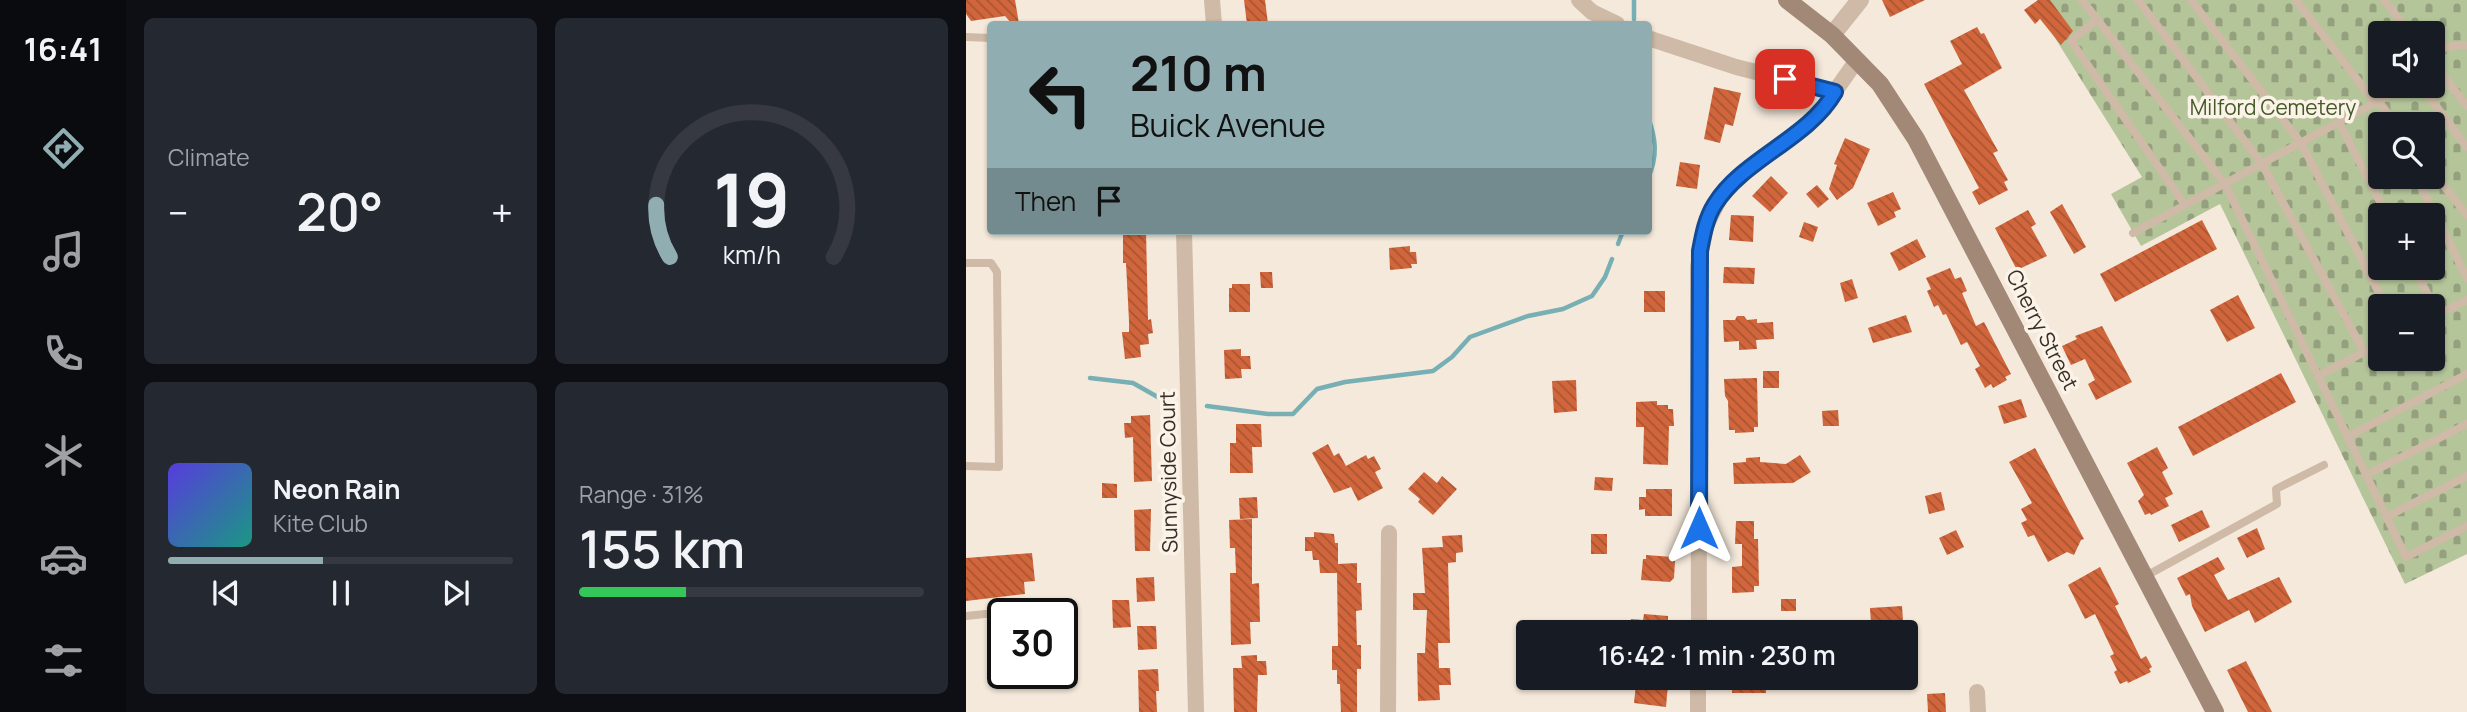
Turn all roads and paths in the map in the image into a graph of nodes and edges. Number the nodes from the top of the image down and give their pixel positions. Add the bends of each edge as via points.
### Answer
1 (1212, 0) edge
2 (1579, 0) edge
3 (1787, 0) edge
4 (1860, 0) edge
5 (2082, 0) edge
6 (2138, 0) edge
7 (2191, 0) edge
8 (2296, 0) edge
9 (2384, 0) edge
10 (2096, 20) junction
11 (1214, 21) edge
12 (1611, 21) edge
13 (2401, 21) edge
14 (1832, 35) junction
15 (966, 37) edge
16 (987, 38) edge
17 (1652, 39) edge
18 (2467, 45) edge
19 (2445, 47) edge
20 (1857, 60) junction
21 (2445, 76) edge
22 (1835, 92) junction
23 (2386, 98) edge
24 (2430, 98) edge
25 (2377, 103) junction
26 (2467, 106) edge
27 (2383, 112) edge
28 (2385, 112) edge
29 (2339, 123) junction
30 (2301, 143) junction
31 (2467, 148) edge
32 (2262, 164) junction
33 (2225, 184) junction
34 (2445, 187) edge
35 (2422, 189) edge
36 (2381, 203) edge
37 (2185, 205) junction
38 (2467, 215) edge
39 (2133, 233) dead end
40 (1184, 235) edge
41 (966, 263) edge
42 (2467, 278) edge
43 (2380, 294) edge
44 (2467, 300) edge
45 (2445, 311) edge
46 (2368, 350) edge
47 (2364, 352) junction
48 (2467, 374) edge
49 (2318, 376) junction
50 (2467, 424) edge
51 (2347, 437) junction
52 (2324, 465) dead end
53 (966, 466) edge
54 (2366, 475) junction
55 (2467, 476) edge
56 (2386, 517) junction
57 (2467, 526) edge
58 (1389, 533) dead end
59 (2144, 577) junction
60 (987, 614) edge
61 (966, 616) edge
62 (1699, 620) edge
63 (1698, 690) edge
64 (1977, 692) dead end
65 (1196, 712) edge
66 (1388, 712) edge
67 (1698, 712) edge
68 (1978, 712) edge
69 (2215, 712) edge

1 - 11 street
2 - 12 street
3 - 14 main road, Cherry Street
4 - 14 street
5 - 10 lane
6 - 32 lane
7 - 30 lane
8 - 25 lane
9 - 13 lane
10 - 33 lane
10 - 37 lane via 2071,41
14 - 20 main road, Cherry Street
15 - 16 lane
17 - 22 street
18 - 19 lane
20 - 22 street
20 - 59 main road, Cherry Street via 1880,84 1916,139
21 - 26 lane
22 - 62 street via 1819,114 1721,196 1703,235 1698,267
23 - 25 lane
24 - 31 lane
25 - 27 lane
25 - 28 lane
25 - 29 lane
29 - 30 lane
29 - 36 lane
30 - 32 lane
30 - 43 lane
32 - 33 lane
32 - 47 lane
33 - 37 lane
33 - 49 lane
34 - 38 lane
35 - 42 lane
37 - 39 lane
40 - 65 street, Sunnyside Court
41 - 53 lane via 991,263 997,272 999,467
44 - 45 lane
46 - 47 lane
47 - 49 lane
48 - 51 lane
49 - 51 lane
50 - 54 lane
51 - 54 lane
52 - 59 lane via 2276,489 2277,504
54 - 56 lane
55 - 56 lane
56 - 57 lane via 2406,557
58 - 66 street
59 - 69 main road, Cherry Street
60 - 61 lane
63 - 67 street
64 - 68 street

